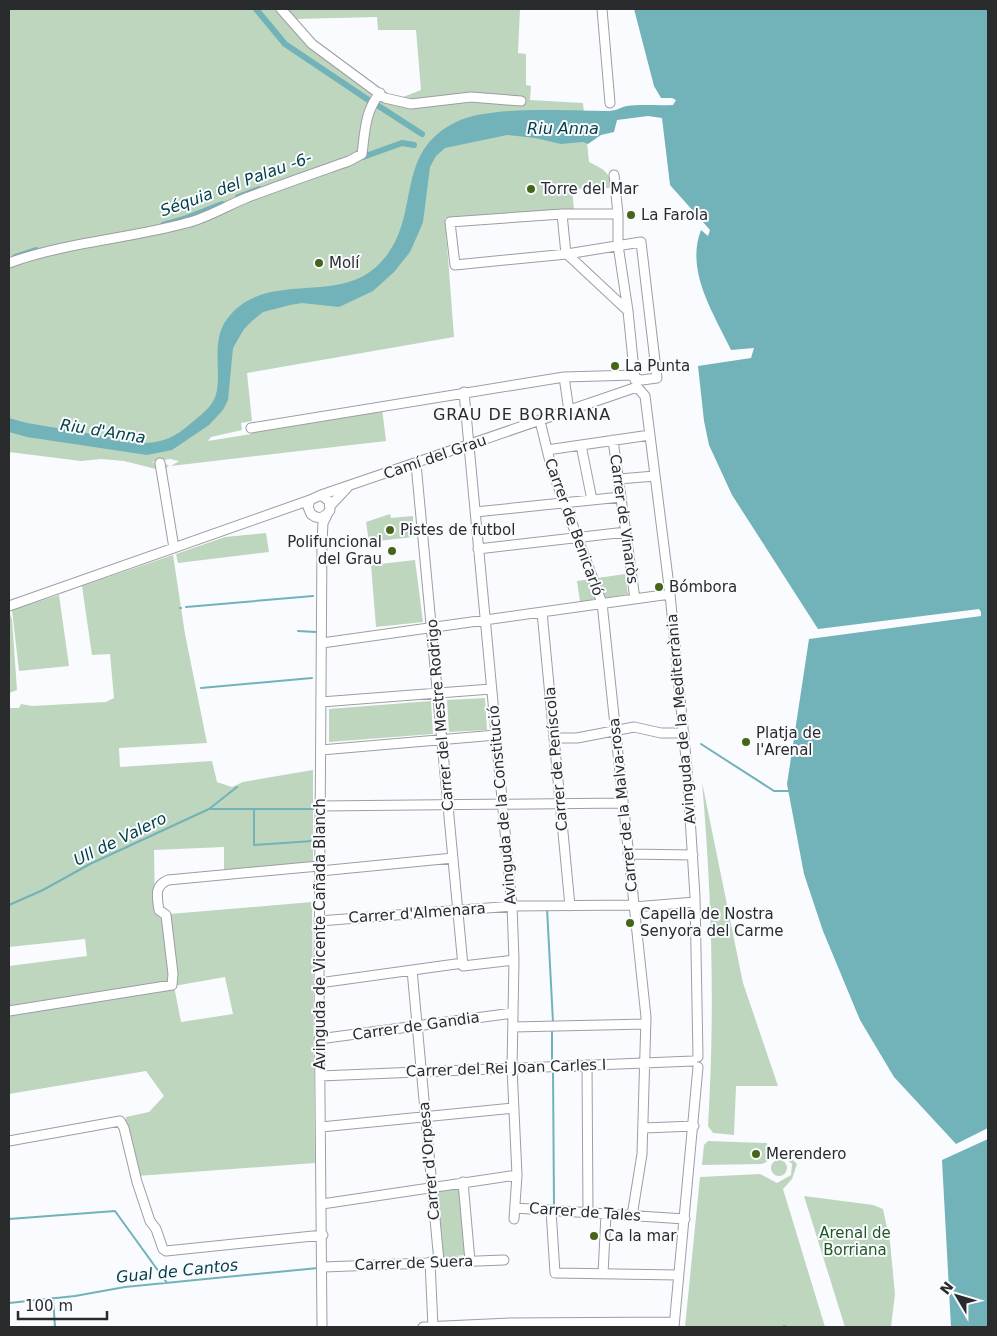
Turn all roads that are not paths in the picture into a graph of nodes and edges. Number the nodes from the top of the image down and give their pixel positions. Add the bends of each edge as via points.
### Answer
1 (281, 9) edge
2 (602, 9) edge
3 (380, 93) junction
4 (521, 101) dead end
5 (610, 103) dead end
6 (614, 175) dead end
7 (562, 214) junction
8 (618, 214) junction
9 (618, 245) junction
10 (567, 254) junction
11 (9, 263) edge
12 (628, 312) junction
13 (634, 376) junction
14 (564, 377) junction
15 (637, 388) junction
16 (464, 392) junction
17 (569, 411) junction
18 (540, 421) junction
19 (251, 428) dead end
20 (650, 434) junction
21 (613, 440) junction
22 (581, 445) junction
23 (469, 446) junction
24 (547, 450) junction
25 (160, 463) dead end
26 (416, 464) junction
27 (655, 476) junction
28 (618, 479) junction
29 (348, 488) junction
30 (321, 495) junction
31 (621, 497) junction
32 (310, 500) junction
33 (592, 500) junction
34 (564, 503) junction
35 (330, 505) junction
36 (284, 510) junction
37 (475, 512) junction
38 (312, 515) junction
39 (327, 515) junction
40 (626, 532) junction
41 (577, 538) junction
42 (322, 541) junction
43 (174, 548) junction
44 (478, 549) junction
45 (670, 594) junction
46 (635, 599) junction
47 (602, 603) junction
48 (9, 606) edge
49 (542, 612) junction
50 (485, 620) junction
51 (431, 627) junction
52 (322, 643) junction
53 (491, 688) junction
54 (438, 693) junction
55 (321, 702) junction
56 (616, 732) junction
57 (684, 733) junction
58 (496, 735) junction
59 (554, 738) junction
60 (442, 740) junction
61 (321, 750) junction
62 (561, 803) junction
63 (623, 803) junction
64 (448, 804) junction
65 (502, 804) junction
66 (320, 806) junction
67 (628, 854) junction
68 (693, 855) junction
69 (453, 858) junction
70 (320, 868) junction
71 (695, 902) junction
72 (512, 906) junction
73 (570, 906) junction
74 (634, 906) junction
75 (458, 910) junction
76 (319, 921) junction
77 (514, 960) junction
78 (463, 965) junction
79 (412, 970) junction
80 (319, 983) junction
81 (9, 1011) edge
82 (513, 1013) junction
83 (646, 1024) junction
84 (417, 1026) junction
85 (513, 1027) junction
86 (319, 1039) junction
87 (696, 1061) junction
88 (646, 1063) junction
89 (587, 1065) junction
90 (512, 1068) junction
91 (421, 1072) junction
92 (320, 1076) junction
93 (514, 1108) junction
94 (425, 1116) junction
95 (694, 1126) junction
96 (321, 1127) junction
97 (644, 1128) junction
98 (9, 1141) edge
99 (517, 1175) junction
100 (463, 1182) junction
101 (432, 1187) junction
102 (322, 1204) junction
103 (515, 1208) junction
104 (551, 1210) junction
105 (588, 1213) junction
106 (606, 1214) junction
107 (632, 1216) junction
108 (514, 1219) dead end
109 (685, 1219) junction
110 (320, 1235) junction
111 (504, 1260) dead end
112 (470, 1261) junction
113 (435, 1262) junction
114 (324, 1267) junction
115 (603, 1274) junction
116 (678, 1275) junction
117 (674, 1325) edge
118 (322, 1327) edge
119 (423, 1327) edge
120 (433, 1327) edge

1 - 3 street via 312,44
2 - 5 street
3 - 4 street via 392,100 411,104 471,97
3 - 11 street via 367,115 362,154 349,161 194,221
6 - 8 street, Avinguda de la Mediterrània
7 - 8 street
7 - 10 street
7 - 10 street via 450,222 455,265
8 - 9 street, Avinguda de la Mediterrània
9 - 10 street
9 - 12 street, Avinguda de la Mediterrània
9 - 13 street via 641,242 658,378 642,380
10 - 12 street
12 - 13 street, Avinguda de la Mediterrània
13 - 14 street
13 - 15 street, Avinguda de la Mediterrània
14 - 16 street
14 - 17 street
15 - 17 street, Camí del Grau
15 - 20 street, Avinguda de la Mediterrània via 645,396
16 - 19 street
16 - 23 street, Avinguda de la Constitució
17 - 18 street, Camí del Grau
18 - 23 street, Camí del Grau
18 - 24 street, Carrer de Benicarló
20 - 21 street
20 - 27 street, Avinguda de la Mediterrània
21 - 22 street
21 - 28 street, Carrer de Vinaròs
22 - 24 street
22 - 33 street
23 - 26 street, Camí del Grau
23 - 37 street, Avinguda de la Constitució
24 - 34 street, Carrer de Benicarló
25 - 43 street
26 - 29 street, Camí del Grau
26 - 51 street, Carrer del Mestre Rodrigo
27 - 28 street
27 - 45 street, Avinguda de la Mediterrània
28 - 31 street, Carrer de Vinaròs
29 - 30 street, Camí del Grau
29 - 35 street, Camí del Grau
30 - 32 street
30 - 35 street
31 - 33 street
31 - 40 street, Carrer de Vinaròs
32 - 36 street
32 - 38 street via 308,507
33 - 34 street
34 - 37 street
34 - 41 street, Carrer de Benicarló
35 - 39 street
36 - 38 street
36 - 43 street
37 - 44 street, Avinguda de la Constitució
38 - 39 street via 323,518
38 - 42 street, Avinguda de Vicente Cañada Blanch
39 - 42 street, Avinguda de Vicente Cañada Blanch
40 - 41 street
40 - 46 street, Carrer de Vinaròs
41 - 44 street
41 - 47 street, Carrer de Benicarló
42 - 52 street, Avinguda de Vicente Cañada Blanch
43 - 48 street
44 - 50 street, Avinguda de la Constitució
45 - 46 street
45 - 57 street, Avinguda de la Mediterrània
46 - 47 street
47 - 49 street
47 - 56 street, Carrer de la Malva-rosa
49 - 50 street
49 - 59 street, Carrer de Peníscola
50 - 51 street
50 - 53 street, Avinguda de la Constitució
51 - 52 street
51 - 54 street, Carrer del Mestre Rodrigo
52 - 55 street, Avinguda de Vicente Cañada Blanch
53 - 54 street
53 - 58 street, Avinguda de la Constitució
54 - 55 street
54 - 60 street, Carrer del Mestre Rodrigo
55 - 61 street, Avinguda de Vicente Cañada Blanch
56 - 57 street via 634,727 661,733
56 - 59 street
56 - 63 street, Carrer de la Malva-rosa
57 - 68 street, Avinguda de la Mediterrània
58 - 60 street
58 - 65 street, Avinguda de la Constitució
59 - 62 street, Carrer de Peníscola
60 - 61 street
60 - 64 street, Carrer del Mestre Rodrigo
61 - 66 street, Avinguda de Vicente Cañada Blanch
62 - 63 street
62 - 65 street
62 - 73 street, Carrer de Peníscola
63 - 67 street, Carrer de la Malva-rosa
64 - 65 street
64 - 66 street
64 - 69 street, Carrer del Mestre Rodrigo
65 - 72 street, Avinguda de la Constitució
66 - 70 street, Avinguda de Vicente Cañada Blanch
67 - 68 street
67 - 74 street, Carrer de la Malva-rosa
68 - 71 street, Avinguda de la Mediterrània
69 - 70 street
69 - 75 street, Carrer del Mestre Rodrigo
70 - 76 street, Avinguda de Vicente Cañada Blanch
70 - 81 street via 160,883 158,902 159,910 166,915 172,985
71 - 74 street, Carrer d'Almenara
71 - 87 street, Avinguda de la Mediterrània
72 - 73 street, Carrer d'Almenara
72 - 75 street, Carrer d'Almenara
72 - 77 street, Avinguda de la Constitució
73 - 74 street, Carrer d'Almenara
74 - 83 street, Carrer de la Malva-rosa
75 - 76 street, Carrer d'Almenara
75 - 78 street, Carrer del Mestre Rodrigo
76 - 80 street, Avinguda de Vicente Cañada Blanch
77 - 78 street
77 - 82 street, Avinguda de la Constitució
78 - 79 street
79 - 80 street
79 - 84 street, Carrer d'Orpesa
80 - 86 street, Avinguda de Vicente Cañada Blanch
82 - 84 street, Carrer de Gandia
82 - 85 street, Avinguda de la Constitució
83 - 85 street
83 - 88 street, Carrer de la Malva-rosa
84 - 86 street, Carrer de Gandia
84 - 91 street, Carrer d'Orpesa
85 - 90 street, Avinguda de la Constitució
86 - 92 street, Avinguda de Vicente Cañada Blanch
87 - 88 street, Carrer del Rei Joan Carles I
87 - 95 street, Avinguda de la Mediterrània
88 - 89 street, Carrer del Rei Joan Carles I
88 - 97 street, Carrer de la Malva-rosa
89 - 90 street, Carrer del Rei Joan Carles I
89 - 105 street
90 - 91 street, Carrer del Rei Joan Carles I
90 - 93 street, Avinguda de la Constitució
91 - 92 street, Carrer del Rei Joan Carles I
91 - 94 street, Carrer d'Orpesa
92 - 96 street, Avinguda de Vicente Cañada Blanch
93 - 94 street
93 - 99 street, Avinguda de la Constitució
94 - 96 street
94 - 101 street, Carrer d'Orpesa
95 - 97 street
95 - 109 street, Avinguda de la Mediterrània
96 - 102 street, Avinguda de Vicente Cañada Blanch
97 - 107 street, Carrer de la Malva-rosa
98 - 110 street via 120,1121 150,1221 166,1251
99 - 100 street
99 - 103 street, Avinguda de la Constitució
100 - 101 street
100 - 112 street
101 - 102 street
101 - 113 street, Carrer d'Orpesa
102 - 110 street, Avinguda de Vicente Cañada Blanch
103 - 104 street, Carrer de Tales
103 - 108 street, Avinguda de la Constitució
104 - 105 street, Carrer de Tales
104 - 115 street via 555,1273
105 - 106 street, Carrer de Tales
106 - 107 street, Carrer de Tales
106 - 115 street
107 - 109 street, Carrer de Tales
109 - 116 street, Avinguda de la Mediterrània
110 - 114 street, Avinguda de Vicente Cañada Blanch
111 - 112 street, Carrer de Suera
112 - 113 street, Carrer de Suera
113 - 114 street, Carrer de Suera
113 - 120 street, Carrer d'Orpesa
114 - 118 street, Avinguda de Vicente Cañada Blanch
115 - 116 street
116 - 117 street, Avinguda de la Mediterrània
117 - 120 street via 510,1323
119 - 120 street

